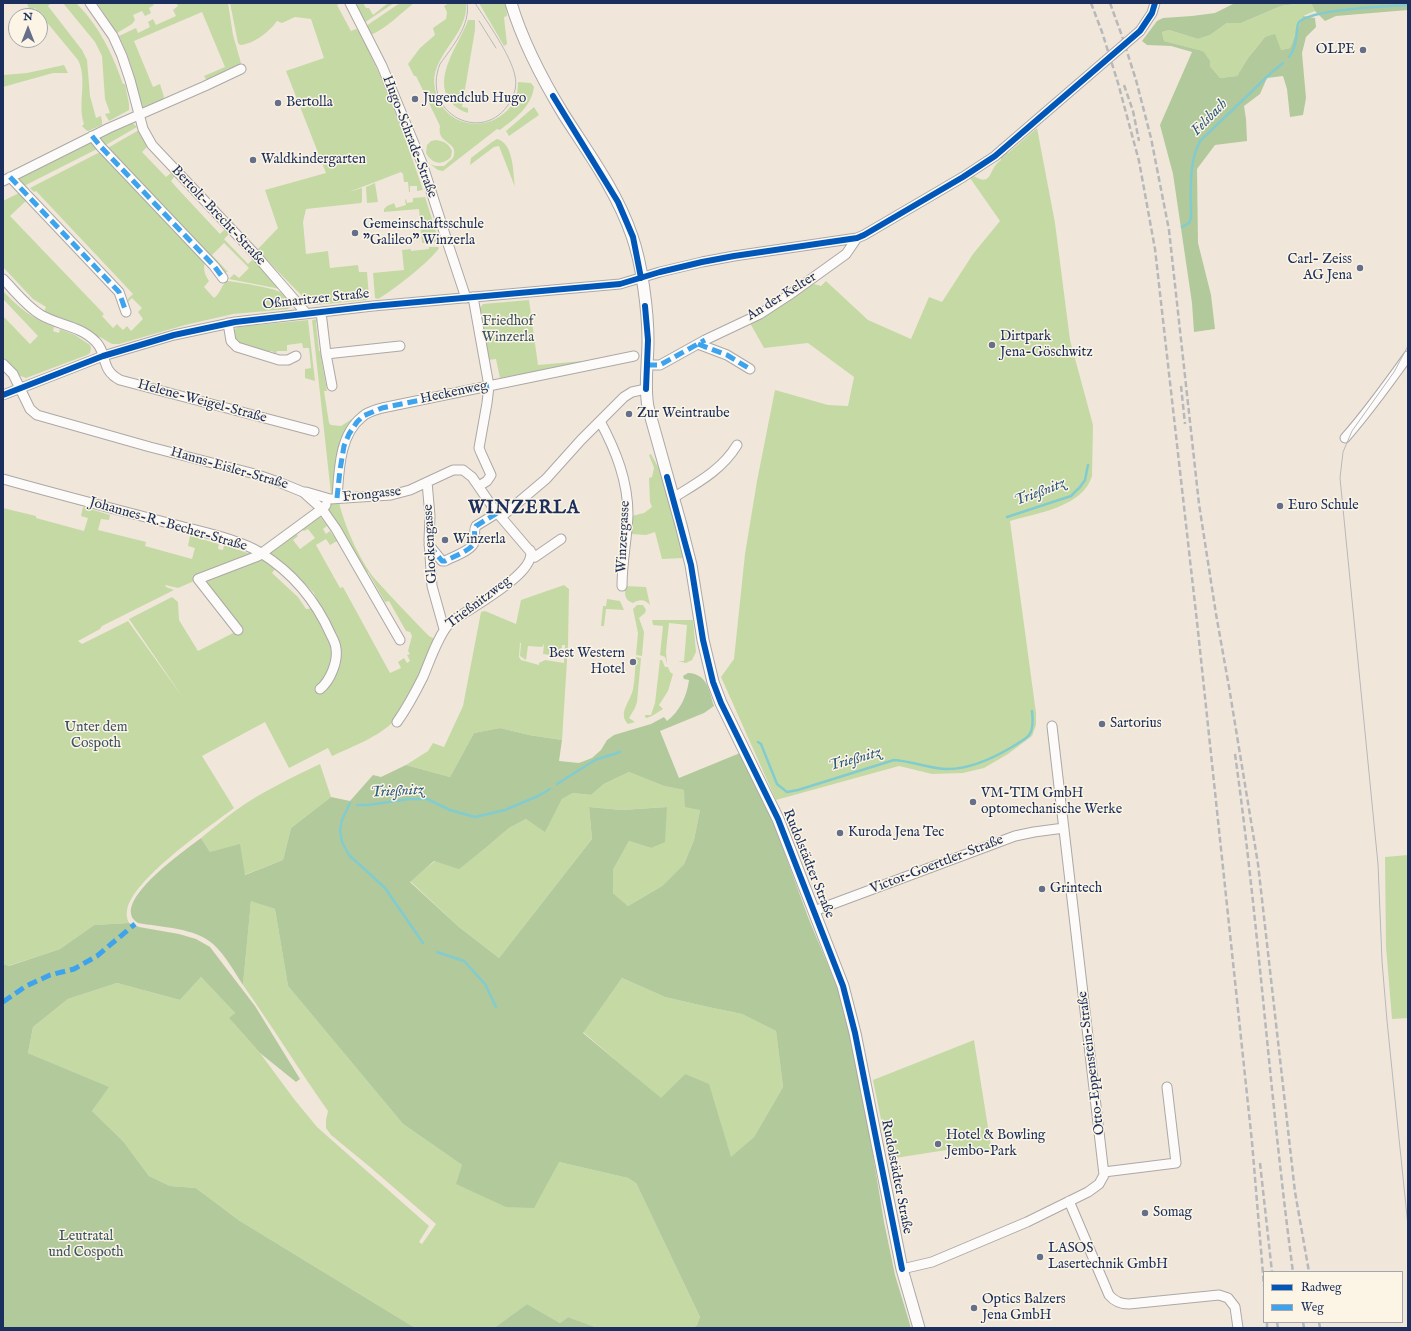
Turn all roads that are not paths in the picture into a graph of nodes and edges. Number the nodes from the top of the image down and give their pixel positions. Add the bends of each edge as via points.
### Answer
1 (90, 3) edge
2 (350, 3) edge
3 (511, 3) edge
4 (1155, 3) edge
5 (241, 69) dead end
6 (138, 115) junction
7 (92, 136) junction
8 (7, 179) edge
9 (857, 238) junction
10 (223, 278) dead end
11 (641, 278) junction
12 (3, 279) edge
13 (469, 297) junction
14 (126, 312) dead end
15 (321, 312) junction
16 (306, 313) junction
17 (228, 323) junction
18 (698, 344) junction
19 (400, 346) dead end
20 (326, 354) junction
21 (103, 356) junction
22 (296, 356) dead end
23 (634, 356) dead end
24 (1408, 356) edge
25 (3, 364) edge
26 (647, 365) junction
27 (750, 369) dead end
28 (332, 386) dead end
29 (489, 386) junction
30 (20, 388) junction
31 (646, 389) junction
32 (3, 395) edge
33 (600, 421) junction
34 (314, 431) dead end
35 (1345, 438) dead end
36 (737, 445) dead end
37 (3, 480) edge
38 (427, 482) junction
39 (479, 486) junction
40 (303, 492) junction
41 (673, 498) junction
42 (333, 499) junction
43 (322, 509) junction
44 (499, 515) junction
45 (561, 539) dead end
46 (429, 545) junction
47 (530, 550) junction
48 (262, 553) junction
49 (622, 586) dead end
50 (444, 629) junction
51 (238, 630) dead end
52 (400, 640) dead end
53 (320, 689) dead end
54 (397, 722) dead end
55 (1052, 726) dead end
56 (1064, 828) junction
57 (814, 911) junction
58 (1167, 1087) dead end
59 (1104, 1172) junction
60 (1069, 1200) junction
61 (902, 1269) junction
62 (919, 1328) edge
63 (1238, 1328) edge

1 - 6 street, Bertolt-Brecht-Straße via 113,36 122,56
2 - 13 street, Hugo-Schrade-Straße via 382,66 422,163
3 - 11 street, Rudolstädter Straße via 537,68 618,202 633,237
4 - 9 street, bridge via 1152,13 1140,31 995,156
5 - 6 street
6 - 7 street
6 - 16 street, Bertolt-Brecht-Straße via 142,130 160,155 254,253
7 - 8 street
7 - 10 street
8 - 14 street via 119,292
9 - 11 street, Oßmaritzer Straße via 734,256 686,265
9 - 18 street, An der Kelter via 846,254 789,295 760,314
11 - 13 street, Oßmaritzer Straße via 620,284
11 - 26 street, Rudolstädter Straße via 647,323
12 - 21 street via 29,306 42,315 72,326 96,341
13 - 15 street, Oßmaritzer Straße
13 - 29 street, Hugo-Schrade-Straße
15 - 16 street, Oßmaritzer Straße
15 - 20 street
16 - 17 street, Oßmaritzer Straße
17 - 21 street, Oßmaritzer Straße via 174,335
17 - 22 street via 231,341 237,347 279,360 288,360
18 - 26 street, An der Kelter via 660,365
18 - 27 street via 727,355
19 - 20 street
20 - 28 street
21 - 30 street, Oßmaritzer Straße
21 - 34 street, Helene-Weigel-Straße via 110,372 120,380
23 - 29 street, Heckenweg
24 - 35 street
25 - 30 street via 13,374
26 - 31 street, Rudolstädter Straße
29 - 39 street, Hugo-Schrade-Straße via 479,448 491,475
29 - 42 street, Heckenweg via 382,408 363,416 349,434 344,446
30 - 32 street, Oßmaritzer Straße
30 - 40 street, Hanns-Eisler-Straße via 30,409 37,415 255,474
31 - 33 street via 632,392
31 - 41 street, Rudolstädter Straße via 648,407
33 - 44 street via 546,479
33 - 49 street, Winzergasse via 616,455 627,496
36 - 41 street via 720,467
37 - 48 street, Johannes-R.-Becher-Straße via 210,534
38 - 39 street, Frongasse via 458,469 467,472
38 - 42 street, Frongasse via 391,495
38 - 46 street, Glockengasse
39 - 44 street, Frongasse
40 - 42 street
40 - 43 street, Hanns-Eisler-Straße
41 - 57 street, Rudolstädter Straße via 691,565 713,682 778,819
42 - 43 street, Frongasse
43 - 48 street, Frongasse
43 - 52 street, Hanns-Eisler-Straße
44 - 46 street via 476,526 471,548 445,561 442,561
44 - 47 street
45 - 47 street via 535,557
46 - 50 street, Glockengasse via 432,589
47 - 50 street, Trießnitzweg via 531,557 528,562 511,580
48 - 51 street, Frongasse via 198,580
48 - 53 street, Johannes-R.-Becher-Straße via 310,597 336,648 336,658 329,680
50 - 54 street, Trießnitzweg via 415,693
55 - 56 street, Otto-Eppenstein-Straße
56 - 57 street, Victor-Goerttler-Straße via 1015,836
56 - 59 street, Otto-Eppenstein-Straße
57 - 61 street, Rudolstädter Straße via 843,986 855,1033
58 - 59 street via 1176,1163
59 - 60 street via 1099,1184
60 - 61 street via 1027,1222 932,1262
60 - 63 street via 1109,1295 1114,1300 1128,1304 1208,1295 1224,1296 1235,1307
61 - 62 street, Rudolstädter Straße

